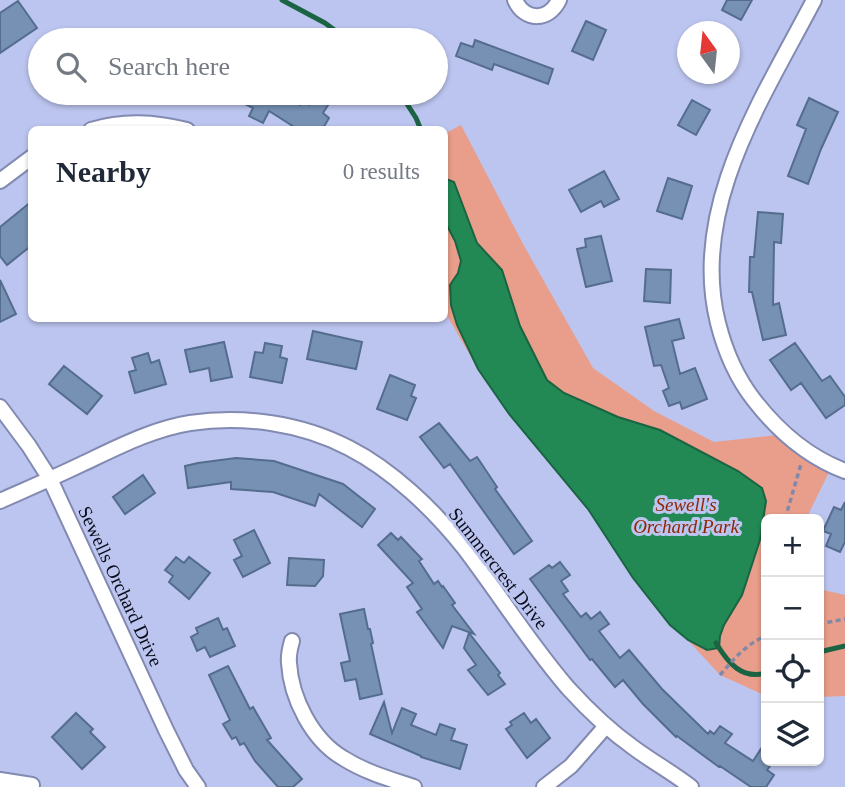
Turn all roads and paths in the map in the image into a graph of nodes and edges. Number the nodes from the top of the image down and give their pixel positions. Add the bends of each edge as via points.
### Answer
1 (515, 0) edge
2 (559, 0) edge
3 (814, 0) edge
4 (103, 126) edge
5 (171, 126) edge
6 (28, 160) edge
7 (0, 181) edge
8 (0, 407) edge
9 (805, 450) junction
10 (845, 471) edge
11 (50, 479) junction
12 (0, 501) edge
13 (786, 514) edge
14 (845, 619) edge
15 (824, 623) edge
16 (761, 638) edge
17 (292, 641) dead end
18 (720, 675) dead end
19 (606, 726) junction
20 (0, 780) edge
21 (32, 785) dead end
22 (198, 787) edge
23 (414, 787) edge
24 (544, 787) edge
25 (691, 787) edge

1 - 2 street via 522,11 537,16 549,13
3 - 9 street via 737,153 720,202 711,277 722,337 733,366 766,415
4 - 5 street via 135,122
6 - 7 street
8 - 11 street, Sewells Orchard Drive
9 - 10 street
9 - 13 path
11 - 12 street, Summercrest Drive
11 - 19 street, Summercrest Drive via 131,441 189,423 256,421 319,435 350,448 383,469 439,519 543,657
11 - 22 street, Sewells Orchard Drive via 166,730
14 - 15 path
16 - 18 path via 738,654
17 - 23 street via 292,687 321,740 363,769
19 - 24 street via 571,766
19 - 25 street, Summercrest Drive
20 - 21 street

